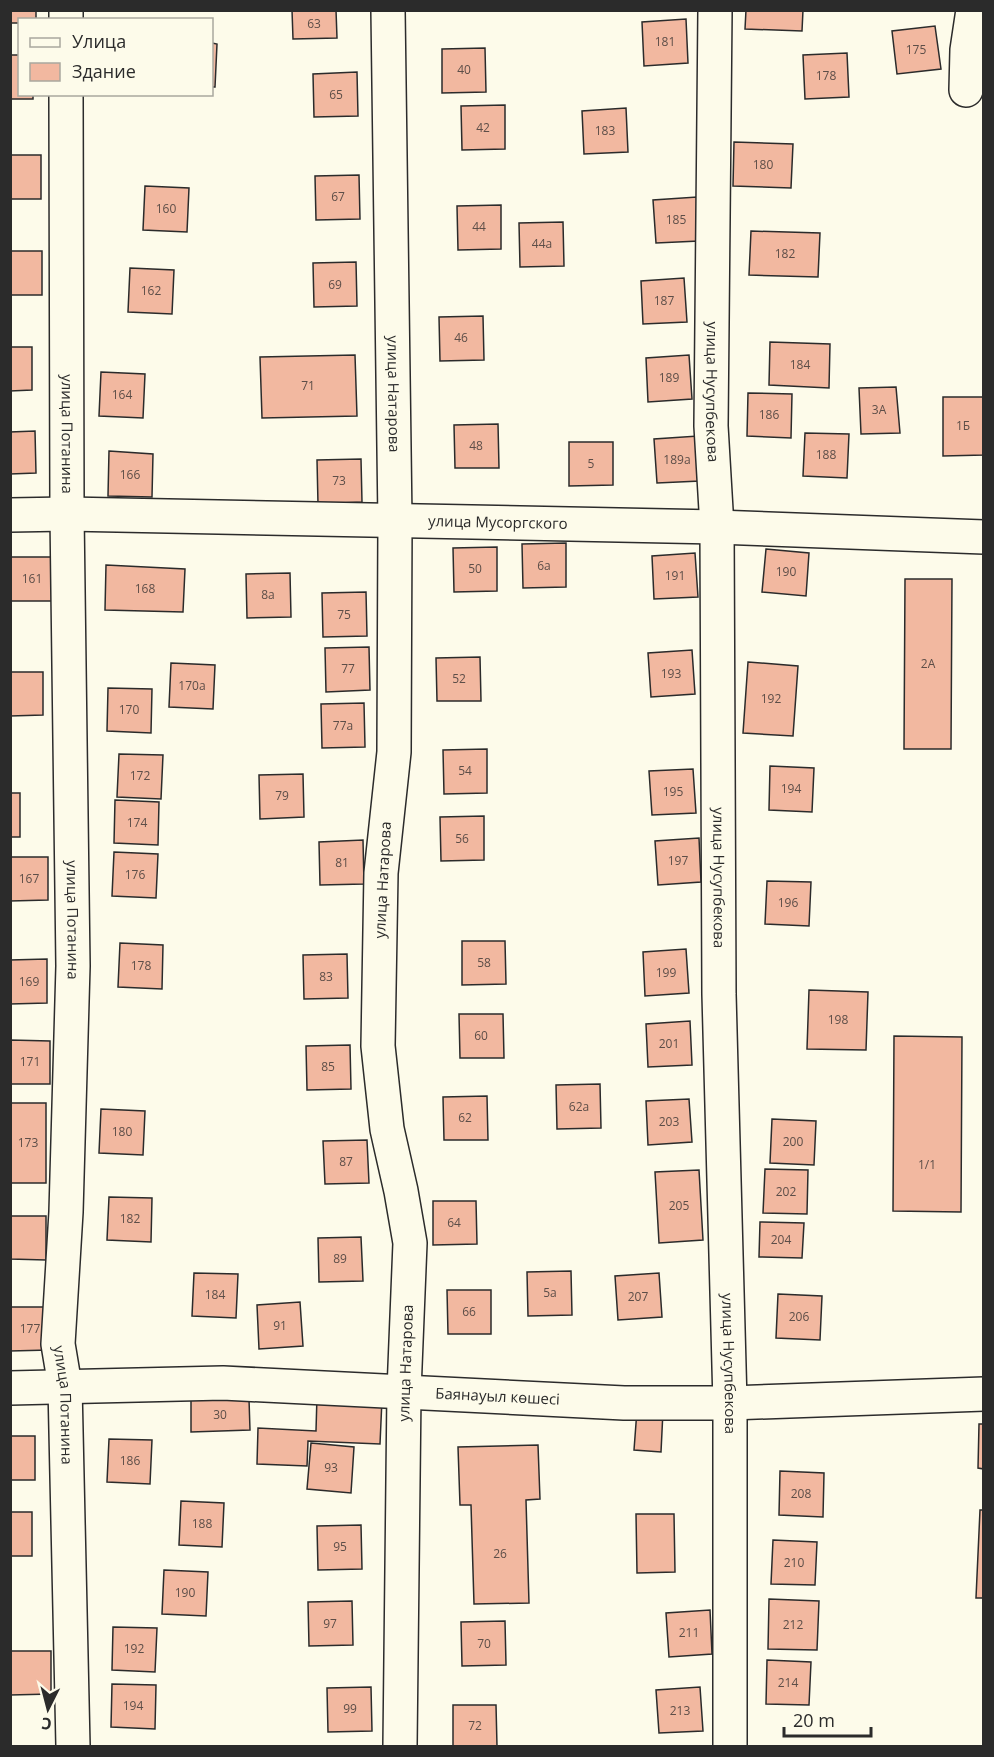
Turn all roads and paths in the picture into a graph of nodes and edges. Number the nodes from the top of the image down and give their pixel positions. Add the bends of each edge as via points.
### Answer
1 (388, 10) edge
2 (715, 10) edge
3 (973, 10) edge
4 (966, 90) dead end
5 (66, 96) edge
6 (67, 514) junction
7 (10, 515) edge
8 (395, 521) junction
9 (717, 526) junction
10 (984, 537) edge
11 (65, 1386) junction
12 (10, 1388) edge
13 (404, 1391) junction
14 (984, 1395) edge
15 (730, 1403) junction
16 (73, 1746) edge
17 (400, 1746) edge
18 (730, 1746) edge

1 - 8 street, улица Натарова
2 - 9 street, улица Нусупбекова via 711,426
3 - 4 street
5 - 6 street, улица Потанина
6 - 7 street, улица Мусоргского
6 - 8 street, улица Мусоргского
6 - 11 street, улица Потанина via 73,966 58,1344
8 - 9 street, улица Мусоргского
8 - 13 street, улица Натарова via 394,752 381,873 378,1046 387,1129 410,1243
9 - 10 street, улица Мусоргского
9 - 15 street, улица Нусупбекова via 719,994
11 - 12 street, Баянауыл көшесі
11 - 13 street, Баянауыл көшесі via 223,1383
11 - 16 street, улица Потанина
13 - 15 street, Баянауыл көшесі via 624,1403
13 - 17 street, улица Натарова
14 - 15 street, Баянауыл көшесі
15 - 18 street, улица Нусупбекова

